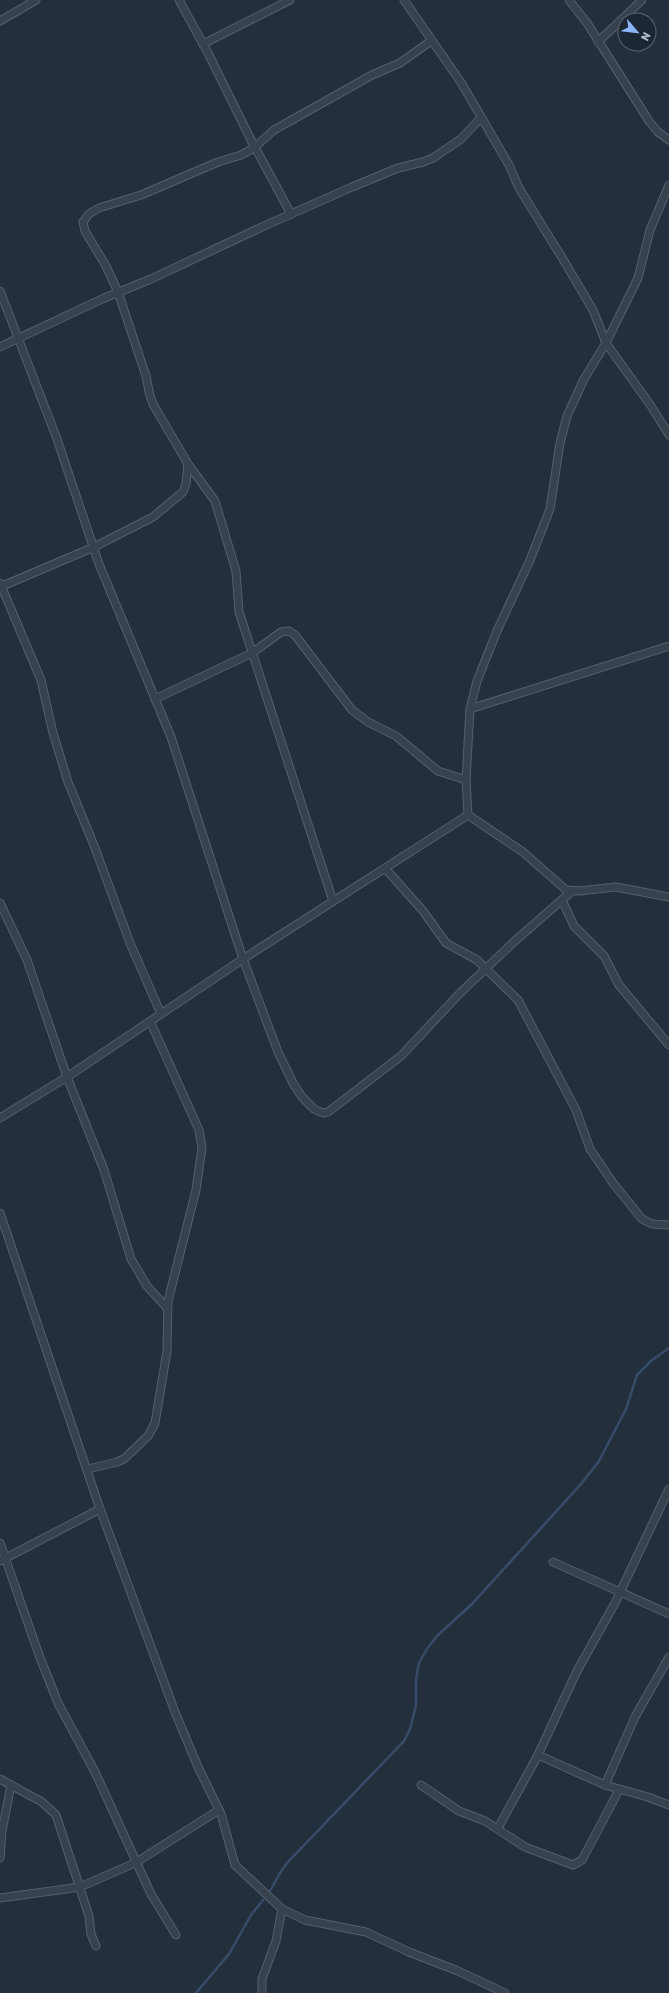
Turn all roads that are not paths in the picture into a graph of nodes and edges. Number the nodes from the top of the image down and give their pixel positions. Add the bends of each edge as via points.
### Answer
1 (36, 0) edge
2 (179, 0) edge
3 (290, 0) edge
4 (404, 0) edge
5 (570, 0) edge
6 (642, 0) edge
7 (0, 21) edge
8 (431, 41) junction
9 (598, 42) junction
10 (203, 44) junction
11 (481, 118) junction
12 (669, 140) edge
13 (254, 148) junction
14 (669, 185) edge
15 (291, 214) junction
16 (0, 291) edge
17 (118, 292) junction
18 (18, 339) junction
19 (606, 343) junction
20 (0, 348) edge
21 (669, 435) edge
22 (188, 464) junction
23 (94, 547) junction
24 (0, 585) edge
25 (669, 646) edge
26 (252, 653) junction
27 (155, 699) junction
28 (470, 709) junction
29 (466, 780) junction
30 (468, 815) junction
31 (385, 868) junction
32 (572, 891) junction
33 (669, 897) edge
34 (562, 900) junction
35 (333, 901) junction
36 (0, 903) edge
37 (243, 959) junction
38 (486, 968) junction
39 (162, 1014) junction
40 (150, 1021) junction
41 (669, 1045) edge
42 (67, 1077) junction
43 (0, 1118) edge
44 (0, 1213) edge
45 (669, 1225) edge
46 (167, 1308) junction
47 (88, 1469) junction
48 (669, 1489) edge
49 (100, 1509) junction
50 (0, 1543) edge
51 (3, 1560) edge
52 (553, 1562) dead end
53 (620, 1593) junction
54 (669, 1614) edge
55 (669, 1657) edge
56 (538, 1755) junction
57 (0, 1779) edge
58 (605, 1784) junction
59 (12, 1785) junction
60 (421, 1785) dead end
61 (619, 1790) junction
62 (669, 1805) edge
63 (219, 1810) junction
64 (498, 1828) junction
65 (0, 1858) edge
66 (136, 1863) junction
67 (80, 1887) junction
68 (0, 1898) edge
69 (282, 1909) junction
70 (176, 1935) dead end
71 (96, 1946) dead end
72 (262, 1993) edge
73 (505, 1993) edge

1 - 7 street
2 - 10 street
3 - 10 street
4 - 8 street
5 - 9 street
6 - 9 street
8 - 11 street via 462,84
8 - 13 street via 400,63 372,75 274,130
9 - 12 street via 649,121
10 - 13 street
11 - 15 street via 461,139 433,158 398,168
11 - 19 street via 509,165 519,188 593,310
13 - 15 street
13 - 17 street via 234,159 218,162 141,195 99,208 86,217 83,222 84,231 106,266
14 - 19 street via 650,230 638,278
15 - 17 street
16 - 18 street
17 - 18 street
17 - 22 street via 146,376 150,396
18 - 20 street
18 - 23 street via 57,439
19 - 21 street
19 - 28 street via 584,379 567,416 560,443 550,509 544,528 494,637 477,681
22 - 23 street via 185,488 179,496 149,520
22 - 26 street via 215,501 236,571 239,612
23 - 24 street
23 - 27 street via 113,600
24 - 39 street via 42,680 53,733 68,782 130,943
25 - 28 street
26 - 27 street
26 - 29 street via 281,632 292,633 360,717 396,736 438,771
26 - 35 street
27 - 37 street via 179,760
28 - 29 street
29 - 30 street
30 - 31 street
30 - 32 street via 523,852 559,885
31 - 35 street
31 - 38 street via 423,911 446,943 474,957
32 - 33 street via 616,887
32 - 34 street
34 - 38 street
34 - 41 street via 574,926 604,956 619,985
35 - 37 street
36 - 42 street via 27,960
37 - 38 street via 278,1052 293,1083 314,1109 323,1113 336,1108 401,1056
37 - 39 street
38 - 45 street via 518,1000 576,1110 586,1143 612,1183 642,1219 652,1224
39 - 40 street
40 - 42 street
40 - 46 street via 202,1142 193,1204
42 - 43 street
42 - 46 street via 104,1170 131,1260 147,1286
44 - 47 street
46 - 47 street via 167,1351 158,1413 152,1430 121,1461
47 - 49 street
48 - 53 street
49 - 51 street
49 - 63 street via 178,1718
50 - 51 street
51 - 66 street via 58,1703 105,1792
52 - 53 street
53 - 54 street
53 - 56 street via 576,1671
55 - 58 street via 635,1717
56 - 58 street
56 - 64 street
57 - 59 street
58 - 61 street
59 - 65 street via 2,1831
59 - 67 street via 52,1810 59,1823
60 - 64 street via 459,1811
61 - 62 street
61 - 64 street via 593,1841 582,1860 576,1865 518,1844
63 - 66 street
63 - 69 street via 235,1865
66 - 67 street
66 - 70 street
67 - 68 street
67 - 71 street
69 - 72 street via 276,1941 262,1979
69 - 73 street via 305,1920 366,1932

